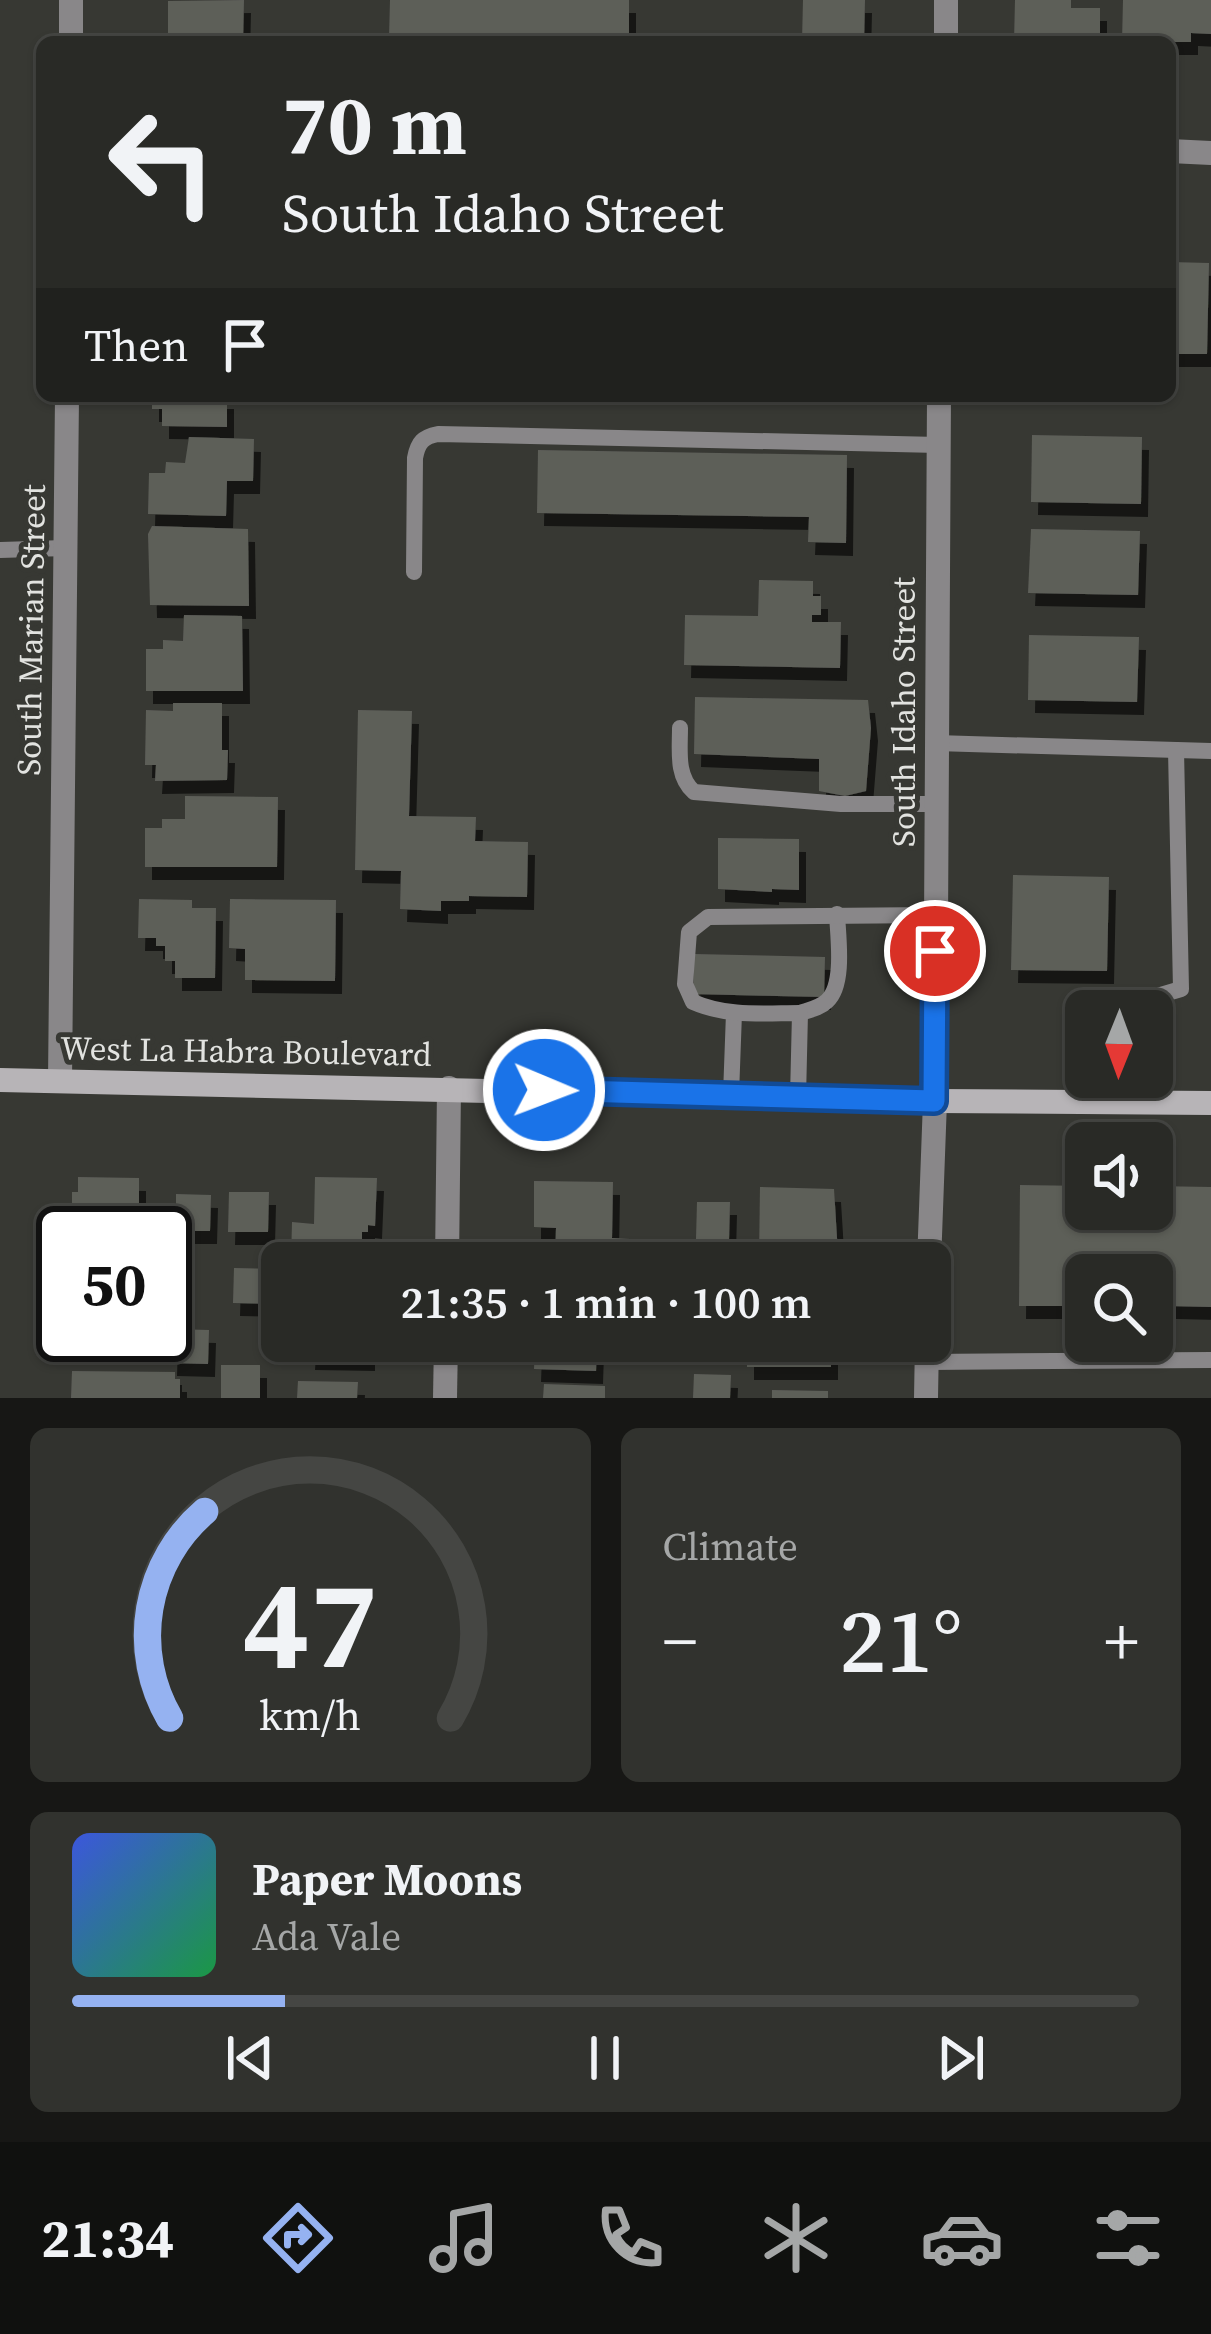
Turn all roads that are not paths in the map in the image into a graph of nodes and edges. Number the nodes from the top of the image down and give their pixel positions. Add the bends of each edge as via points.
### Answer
1 (71, 0) edge
2 (946, 0) edge
3 (71, 36) edge
4 (946, 36) edge
5 (1176, 151) edge
6 (1211, 153) edge
7 (67, 402) edge
8 (939, 402) edge
9 (938, 445) junction
10 (65, 548) junction
11 (0, 550) edge
12 (414, 572) dead end
13 (680, 728) dead end
14 (936, 743) junction
15 (1177, 750) junction
16 (1211, 751) edge
17 (935, 804) junction
18 (837, 914) junction
19 (935, 915) junction
20 (1173, 991) edge
21 (734, 1012) junction
22 (800, 1013) junction
23 (0, 1080) edge
24 (60, 1081) junction
25 (449, 1088) junction
26 (731, 1095) junction
27 (799, 1098) junction
28 (1076, 1098) edge
29 (934, 1101) junction
30 (1076, 1102) junction
31 (1211, 1103) edge
32 (447, 1242) edge
33 (930, 1242) edge
34 (951, 1353) edge
35 (1211, 1360) edge
36 (446, 1362) edge
37 (927, 1362) edge
38 (445, 1398) edge
39 (926, 1398) edge

1 - 3 street
2 - 4 street
5 - 6 street
7 - 10 street, South Marian Street
8 - 9 street, South Idaho Street
9 - 12 lane via 424,437 415,458
9 - 14 street, South Idaho Street
10 - 11 lane
10 - 24 street, South Marian Street
13 - 17 lane via 680,769 694,792
14 - 15 lane
14 - 17 street, South Idaho Street
15 - 16 lane
15 - 20 lane via 1181,989
17 - 19 street, South Idaho Street
18 - 19 lane
18 - 21 lane via 697,922 686,944 685,984 693,1001
18 - 22 lane via 832,995
19 - 29 street, South Idaho Street
21 - 22 lane
21 - 26 lane
22 - 27 lane
23 - 24 main road, West La Habra Boulevard
24 - 25 main road, West La Habra Boulevard
25 - 26 main road, West La Habra Boulevard
25 - 32 street
26 - 27 main road, West La Habra Boulevard
27 - 29 main road, West La Habra Boulevard
28 - 30 lane
29 - 30 main road, West La Habra Boulevard
29 - 33 street, South Idaho Street
30 - 31 main road, West La Habra Boulevard
34 - 35 lane
36 - 38 street
37 - 39 street

